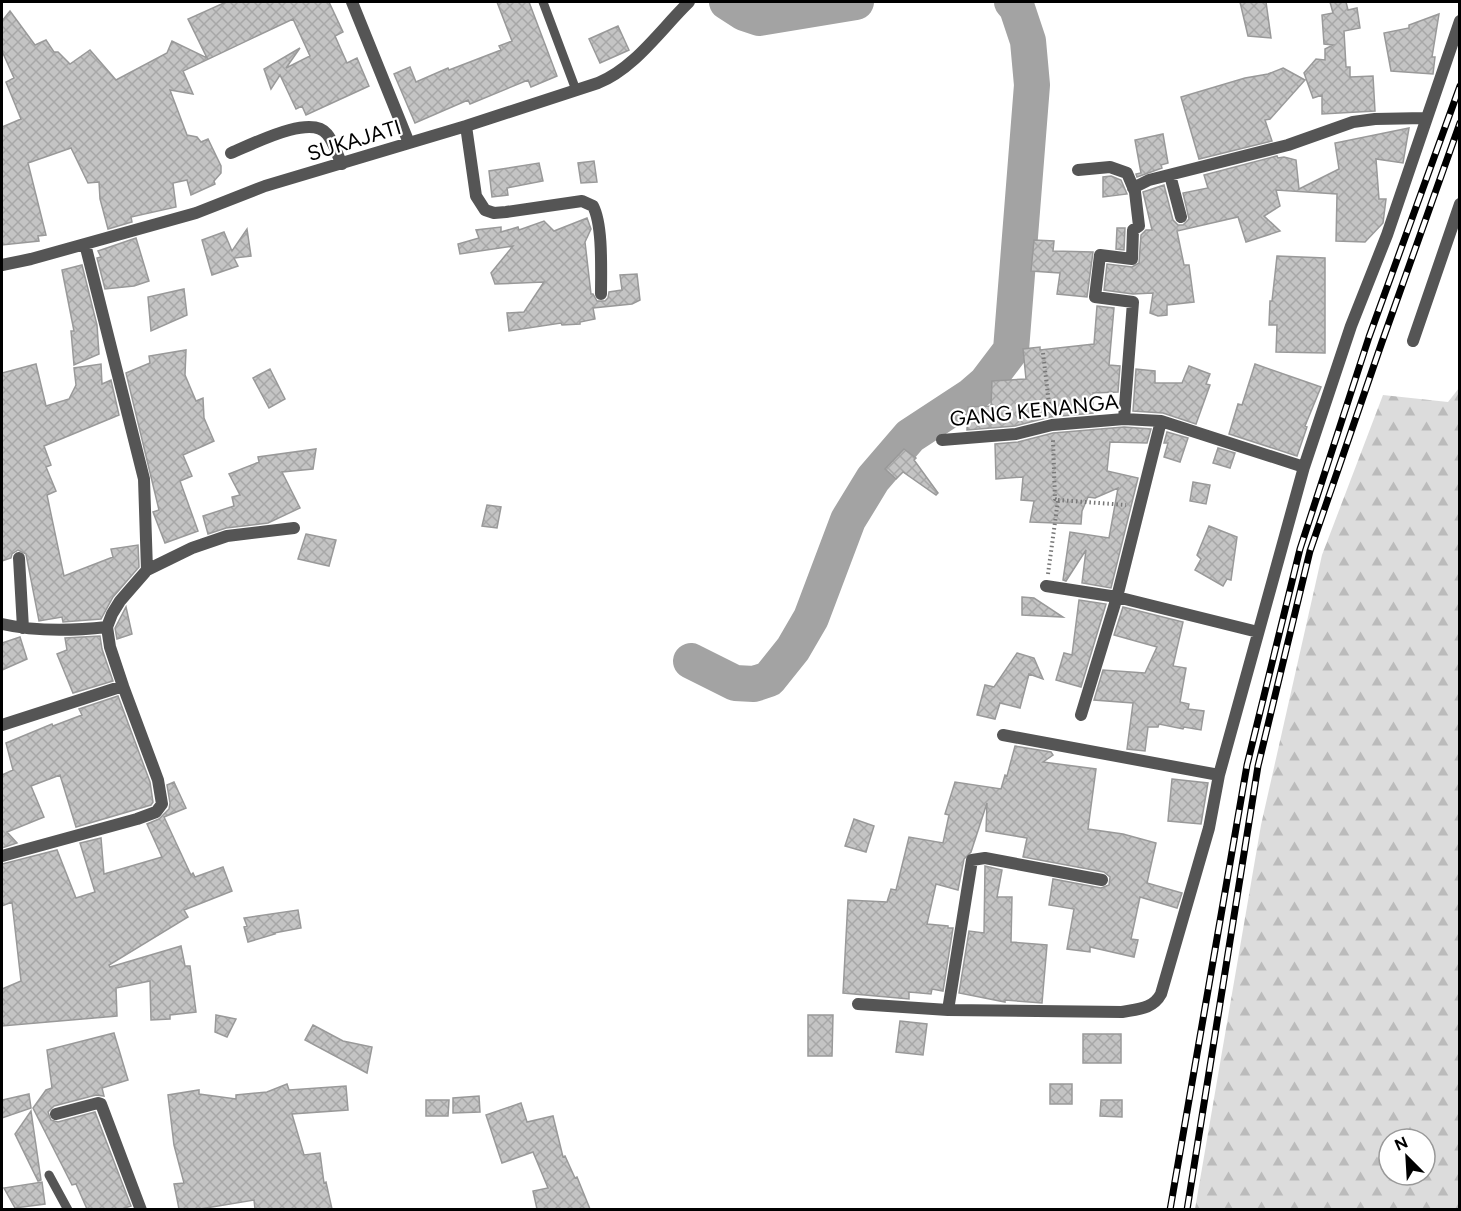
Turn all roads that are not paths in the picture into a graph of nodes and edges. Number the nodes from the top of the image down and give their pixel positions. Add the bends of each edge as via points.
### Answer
1 (352, 2) edge
2 (543, 2) edge
3 (689, 2) edge
4 (1460, 21) edge
5 (576, 90) junction
6 (1425, 118) junction
7 (466, 126) junction
8 (409, 143) junction
9 (231, 153) dead end
10 (342, 164) junction
11 (1078, 170) dead end
12 (1170, 175) junction
13 (1133, 188) junction
14 (1460, 204) edge
15 (1181, 217) dead end
16 (86, 244) junction
17 (2, 265) edge
18 (601, 294) dead end
19 (1413, 341) dead end
20 (1124, 419) junction
21 (1161, 421) junction
22 (942, 440) dead end
23 (1304, 466) junction
24 (294, 528) dead end
25 (19, 558) dead end
26 (147, 570) junction
27 (1046, 586) road end
28 (1117, 597) junction
29 (2, 624) edge
30 (108, 627) junction
31 (23, 628) junction
32 (1258, 632) junction
33 (123, 686) junction
34 (1081, 715) dead end
35 (2, 726) edge
36 (1003, 735) dead end
37 (1219, 775) junction
38 (2, 856) edge
39 (1102, 880) dead end
40 (858, 1004) dead end
41 (948, 1010) junction
42 (56, 1114) dead end
43 (49, 1175) dead end
44 (68, 1209) edge
45 (141, 1209) edge

1 - 8 street
2 - 5 lane
3 - 5 street, SUKAJATI via 618,72
4 - 6 street
5 - 7 street, SUKAJATI
6 - 12 street via 1353,122 1287,145
6 - 23 street
7 - 8 street, SUKAJATI
7 - 18 street via 476,196 485,210 506,212 582,201 593,206 598,221
8 - 10 street, SUKAJATI
9 - 10 street via 299,127 313,126 327,133
10 - 16 street, SUKAJATI via 265,186 196,213
11 - 13 street via 1110,167 1127,174
12 - 13 street
12 - 15 street
13 - 20 street via 1139,226 1133,230 1132,259 1100,255 1095,297 1133,302
14 - 19 street
16 - 17 street, SUKAJATI
16 - 26 street via 144,479
20 - 21 street, GANG KENANGA
20 - 22 street, GANG KENANGA via 1052,424 1016,434
21 - 23 street, GANG KENANGA
21 - 28 street
23 - 32 street
24 - 26 street via 227,536
25 - 31 street
26 - 30 street via 120,602
27 - 28 street
28 - 32 street
28 - 34 street
29 - 31 street
30 - 31 street via 69,632
30 - 33 street
32 - 37 street
33 - 35 street
33 - 38 street via 158,780 162,804 156,812 137,819
36 - 37 street
37 - 41 street via 1203,850 1161,994 1152,1005 1122,1012
39 - 41 street via 986,858 972,860
40 - 41 street
42 - 45 street via 101,1104
43 - 44 lane

